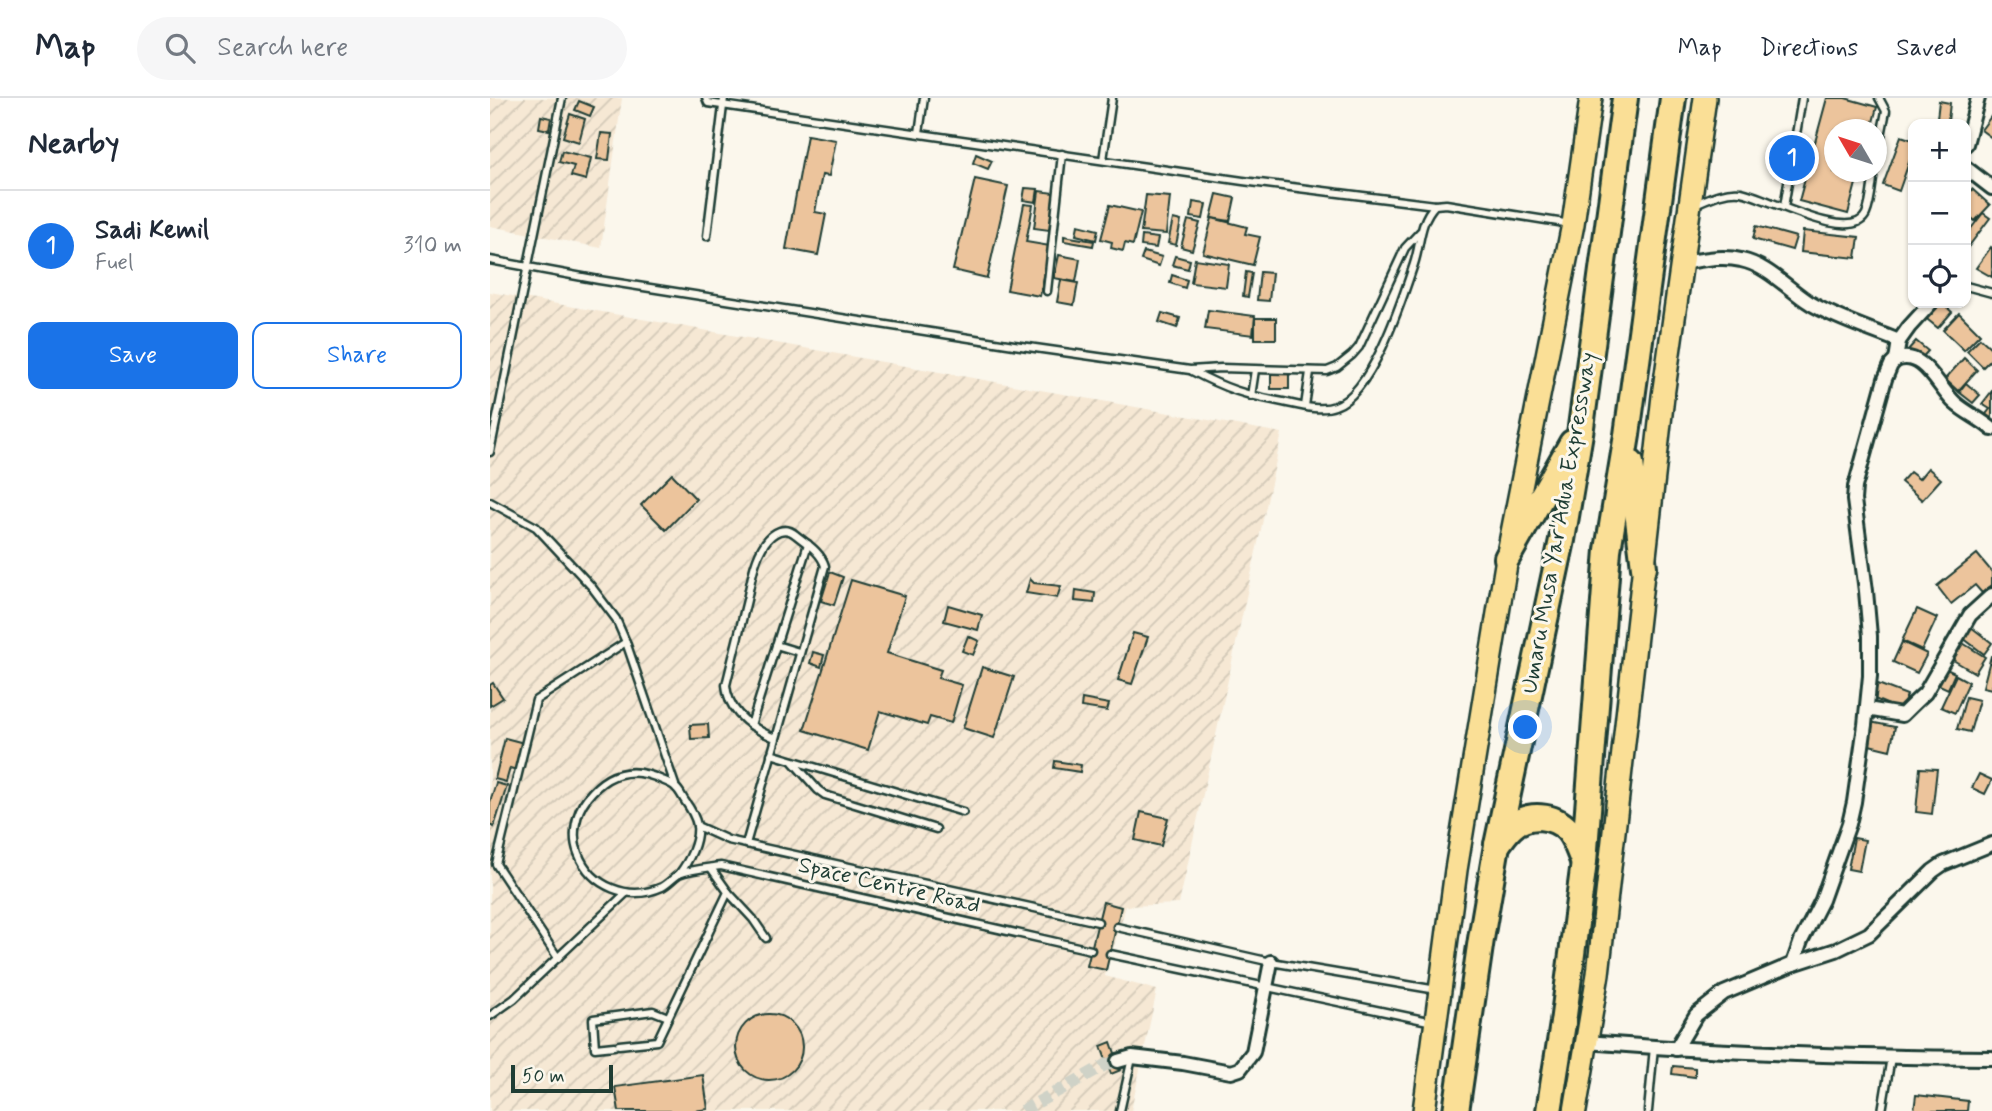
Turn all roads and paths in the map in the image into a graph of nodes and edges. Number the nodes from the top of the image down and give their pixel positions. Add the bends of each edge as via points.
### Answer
1 (562, 98) edge
2 (706, 98) edge
3 (923, 98) edge
4 (1112, 98) edge
5 (1591, 98) edge
6 (1611, 98) edge
7 (1625, 98) edge
8 (1673, 98) edge
9 (1691, 98) edge
10 (1705, 98) edge
11 (1802, 98) edge
12 (1879, 98) edge
13 (1978, 98) edge
14 (724, 101) edge
15 (1885, 119) edge
16 (1971, 125) edge
17 (919, 133) junction
18 (1062, 154) junction
19 (1103, 160) junction
20 (1615, 165) junction
21 (1971, 172) edge
22 (1662, 180) junction
23 (1872, 182) edge
24 (1992, 188) edge
25 (1435, 205) junction
26 (1690, 206) junction
27 (1784, 207) junction
28 (1573, 224) junction
29 (1420, 232) junction
30 (708, 236) dead end
31 (490, 260) edge
32 (1682, 263) junction
33 (528, 265) junction
34 (1971, 287) edge
35 (1047, 291) dead end
36 (1992, 293) edge
37 (1926, 308) edge
38 (1899, 341) junction
39 (1896, 360) junction
40 (1190, 370) junction
41 (1255, 370) junction
42 (1310, 372) junction
43 (1251, 396) junction
44 (1306, 406) junction
45 (1581, 427) junction
46 (1992, 429) edge
47 (1627, 435) junction
48 (490, 452) edge
49 (490, 502) edge
50 (808, 544) junction
51 (1507, 558) junction
52 (1644, 567) junction
53 (1992, 595) edge
54 (626, 642) junction
55 (776, 645) junction
56 (799, 652) junction
57 (1867, 709) junction
58 (751, 725) junction
59 (775, 738) junction
60 (771, 754) junction
61 (791, 760) junction
62 (675, 785) junction
63 (963, 812) dead end
64 (697, 826) junction
65 (936, 829) dead end
66 (746, 844) junction
67 (1992, 844) edge
68 (1497, 845) junction
69 (1584, 862) junction
70 (711, 868) junction
71 (680, 874) junction
72 (728, 892) junction
73 (626, 893) junction
74 (1098, 922) dead end
75 (1116, 926) dead end
76 (766, 938) dead end
77 (1091, 950) dead end
78 (1110, 954) dead end
79 (558, 958) junction
80 (1271, 961) junction
81 (1793, 964) junction
82 (1266, 988) junction
83 (1439, 990) junction
84 (490, 1016) edge
85 (668, 1017) junction
86 (1434, 1022) junction
87 (1586, 1042) junction
88 (1654, 1047) junction
89 (1676, 1049) junction
90 (1132, 1057) junction
91 (1891, 1057) junction
92 (1992, 1058) edge
93 (1118, 1060) tunnel mouth
94 (1120, 1111) edge
95 (1424, 1111) edge
96 (1456, 1111) edge
97 (1549, 1111) edge
98 (1575, 1111) edge
99 (1648, 1111) edge
100 (1882, 1111) edge

1 - 33 lane
2 - 14 lane via 708,103
3 - 17 lane
4 - 19 lane
5 - 28 highway, Umaru Musa Yar'Adua Expressway
6 - 20 highway
7 - 20 highway, Umaru Musa Yar'Adua Expressway
8 - 22 highway, Umaru Musa Yar'Adua Expressway
9 - 22 highway
10 - 26 highway
11 - 27 lane
12 - 15 lane
13 - 16 street
14 - 17 lane
14 - 30 lane
17 - 18 lane
18 - 19 lane
18 - 35 lane
19 - 25 lane
20 - 45 highway, Umaru Musa Yar'Adua Expressway
21 - 24 street
22 - 47 highway, Umaru Musa Yar'Adua Expressway
23 - 27 lane via 1866,215 1859,222 1844,225
25 - 28 lane
25 - 29 lane
26 - 27 lane via 1740,192
26 - 32 highway
28 - 51 highway, Umaru Musa Yar'Adua Expressway
29 - 42 lane via 1405,248 1352,355 1337,367
29 - 44 lane via 1404,295 1362,384 1338,406
31 - 33 lane
32 - 38 street via 1743,260 1811,304
32 - 52 highway
33 - 40 lane
33 - 48 lane
34 - 36 lane
37 - 38 street
38 - 39 street
39 - 46 street via 1909,358 1923,365 1957,406
39 - 57 street via 1885,379 1855,487 1870,636
40 - 41 lane
40 - 43 lane
41 - 42 lane
41 - 43 lane
42 - 44 lane
43 - 44 lane
45 - 51 highway
45 - 68 highway, Umaru Musa Yar'Adua Expressway via 1562,540
47 - 52 highway
47 - 69 highway, Umaru Musa Yar'Adua Expressway via 1608,550
49 - 54 lane via 536,527 616,619
50 - 55 lane
50 - 56 lane via 825,566
50 - 58 lane via 792,531 779,530 757,559 726,685 730,702
51 - 83 highway, Umaru Musa Yar'Adua Expressway
52 - 87 highway via 1598,974
53 - 57 street via 1970,615 1915,704 1902,715
54 - 62 lane
54 - 79 lane via 536,701 496,864
55 - 56 lane
55 - 58 lane
56 - 59 lane
57 - 81 street via 1849,824
58 - 59 lane
59 - 60 lane
60 - 61 lane
60 - 66 lane
61 - 63 lane
61 - 65 lane via 825,795
62 - 64 lane
62 - 73 lane via 645,772 617,774 597,785 580,807 574,831 587,870 603,884
64 - 66 lane, Space Centre Road
64 - 71 lane via 690,860
66 - 74 lane, Space Centre Road
67 - 81 street via 1933,871 1869,934
68 - 69 highway via 1513,826 1541,817 1556,820 1570,832
68 - 96 highway, Umaru Musa Yar'Adua Expressway
69 - 97 highway, Umaru Musa Yar'Adua Expressway
70 - 71 lane, Space Centre Road
70 - 72 lane
70 - 77 lane, Space Centre Road via 721,866
71 - 73 lane via 645,893
72 - 76 lane
72 - 85 lane
73 - 79 lane
75 - 80 lane
78 - 82 lane
79 - 84 lane
80 - 82 street
80 - 83 lane
81 - 89 street via 1706,1005
82 - 86 lane
82 - 90 street via 1252,1052 1240,1069 1231,1072
83 - 86 highway, Umaru Musa Yar'Adua Expressway
85 - 85 lane via 657,1041 595,1048 593,1019 653,1011
86 - 95 highway, Umaru Musa Yar'Adua Expressway
87 - 88 street
87 - 98 highway
88 - 89 street
88 - 99 lane
89 - 91 street
90 - 93 street
90 - 94 lane
91 - 92 street
91 - 100 lane

